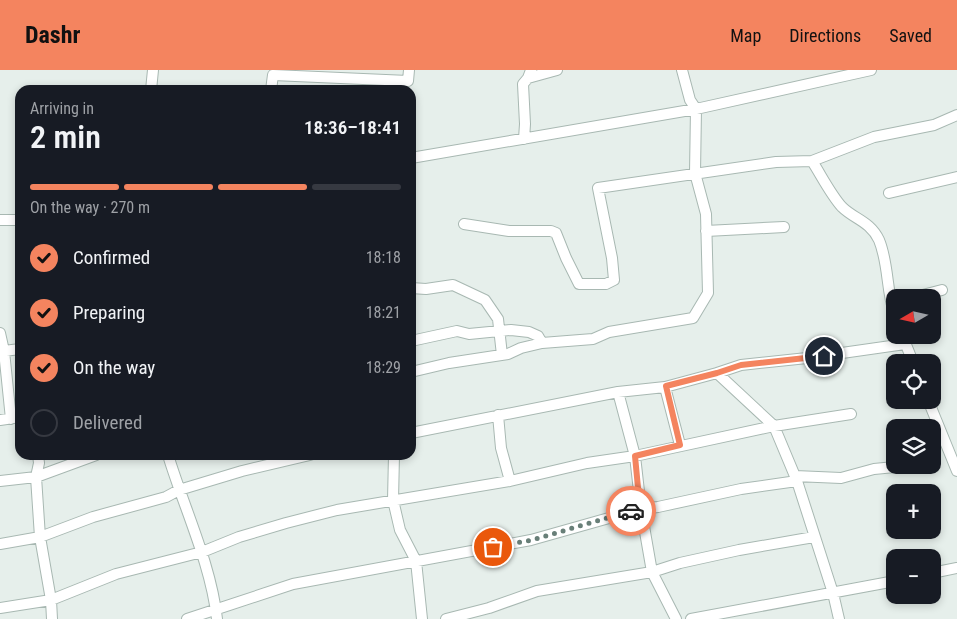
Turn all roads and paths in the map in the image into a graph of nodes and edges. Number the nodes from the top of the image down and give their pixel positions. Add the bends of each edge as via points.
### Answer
1 (153, 70) edge
2 (409, 70) edge
3 (557, 70) edge
4 (682, 70) edge
5 (871, 70) edge
6 (530, 74) edge
7 (152, 85) edge
8 (271, 85) edge
9 (696, 109) junction
10 (957, 115) edge
11 (524, 139) junction
12 (416, 157) edge
13 (812, 161) junction
14 (695, 173) junction
15 (957, 177) edge
16 (889, 193) dead end
17 (0, 220) edge
18 (15, 220) edge
19 (464, 224) dead end
20 (784, 227) dead end
21 (706, 231) junction
22 (416, 288) edge
23 (890, 289) edge
24 (498, 332) junction
25 (0, 333) edge
26 (416, 340) edge
27 (542, 343) junction
28 (886, 343) edge
29 (15, 350) edge
30 (4, 351) junction
31 (502, 355) junction
32 (416, 371) edge
33 (717, 373) junction
34 (666, 386) junction
35 (618, 392) junction
36 (932, 409) edge
37 (15, 412) edge
38 (850, 414) dead end
39 (498, 415) junction
40 (15, 418) edge
41 (0, 420) edge
42 (774, 426) junction
43 (416, 432) edge
44 (680, 445) junction
45 (635, 456) junction
46 (39, 460) edge
47 (82, 460) edge
48 (170, 460) edge
49 (289, 460) edge
50 (394, 460) edge
51 (886, 468) edge
52 (957, 470) edge
53 (36, 477) junction
54 (796, 479) junction
55 (0, 481) edge
56 (510, 481) junction
57 (179, 490) junction
58 (393, 500) junction
59 (640, 509) junction
60 (40, 537) junction
61 (814, 537) junction
62 (0, 544) edge
63 (202, 552) junction
64 (416, 561) junction
65 (957, 568) edge
66 (941, 571) edge
67 (652, 572) junction
68 (886, 583) edge
69 (833, 594) junction
70 (51, 600) junction
71 (0, 608) edge
72 (217, 615) edge
73 (52, 619) edge
74 (187, 619) edge
75 (422, 619) edge
76 (446, 619) edge
77 (676, 619) edge
78 (691, 619) edge
79 (839, 619) edge

1 - 7 street
2 - 8 street via 408,81 273,75
3 - 6 street
4 - 9 street via 690,100
5 - 9 street
6 - 11 street via 523,84
9 - 11 street
9 - 14 street
10 - 13 street via 934,125 874,137
11 - 12 street
13 - 14 street via 776,162
13 - 23 street via 842,208 865,222 878,238
14 - 19 street via 598,188 614,280 606,284 579,284 556,233
14 - 21 street via 706,214
15 - 16 street
17 - 18 street
20 - 21 street
21 - 27 street via 708,293 693,318 609,332 593,339
22 - 24 street via 453,285 471,292 485,300 494,311
24 - 26 street via 469,334 457,331
24 - 27 street via 529,332 538,336
24 - 31 street
25 - 30 street
27 - 31 street
28 - 33 street via 807,358 741,365
29 - 30 street
30 - 37 street
31 - 32 street
33 - 34 street
33 - 42 street
34 - 35 street
34 - 44 street
35 - 39 street
35 - 45 street
36 - 52 street
38 - 42 street
39 - 43 street
39 - 56 street via 501,448
40 - 41 street
42 - 44 street
42 - 54 street
44 - 45 street
45 - 56 street via 587,463
45 - 59 street
46 - 53 street
47 - 53 street
48 - 57 street
49 - 57 street
50 - 58 street
51 - 54 street via 840,478
53 - 55 street
53 - 60 street
54 - 59 street
54 - 61 street
56 - 58 street
57 - 60 street
57 - 63 street
58 - 63 street via 286,523
58 - 64 street via 400,530
59 - 64 street via 532,540
59 - 67 street
60 - 62 street
60 - 70 street
61 - 67 street via 739,550
61 - 69 street
63 - 70 street via 116,574
63 - 72 street
64 - 72 street via 293,584
64 - 75 street
65 - 66 street
67 - 76 street via 537,591
67 - 77 street
68 - 69 street
69 - 78 street
69 - 79 street
70 - 71 street
70 - 73 street
72 - 74 street

